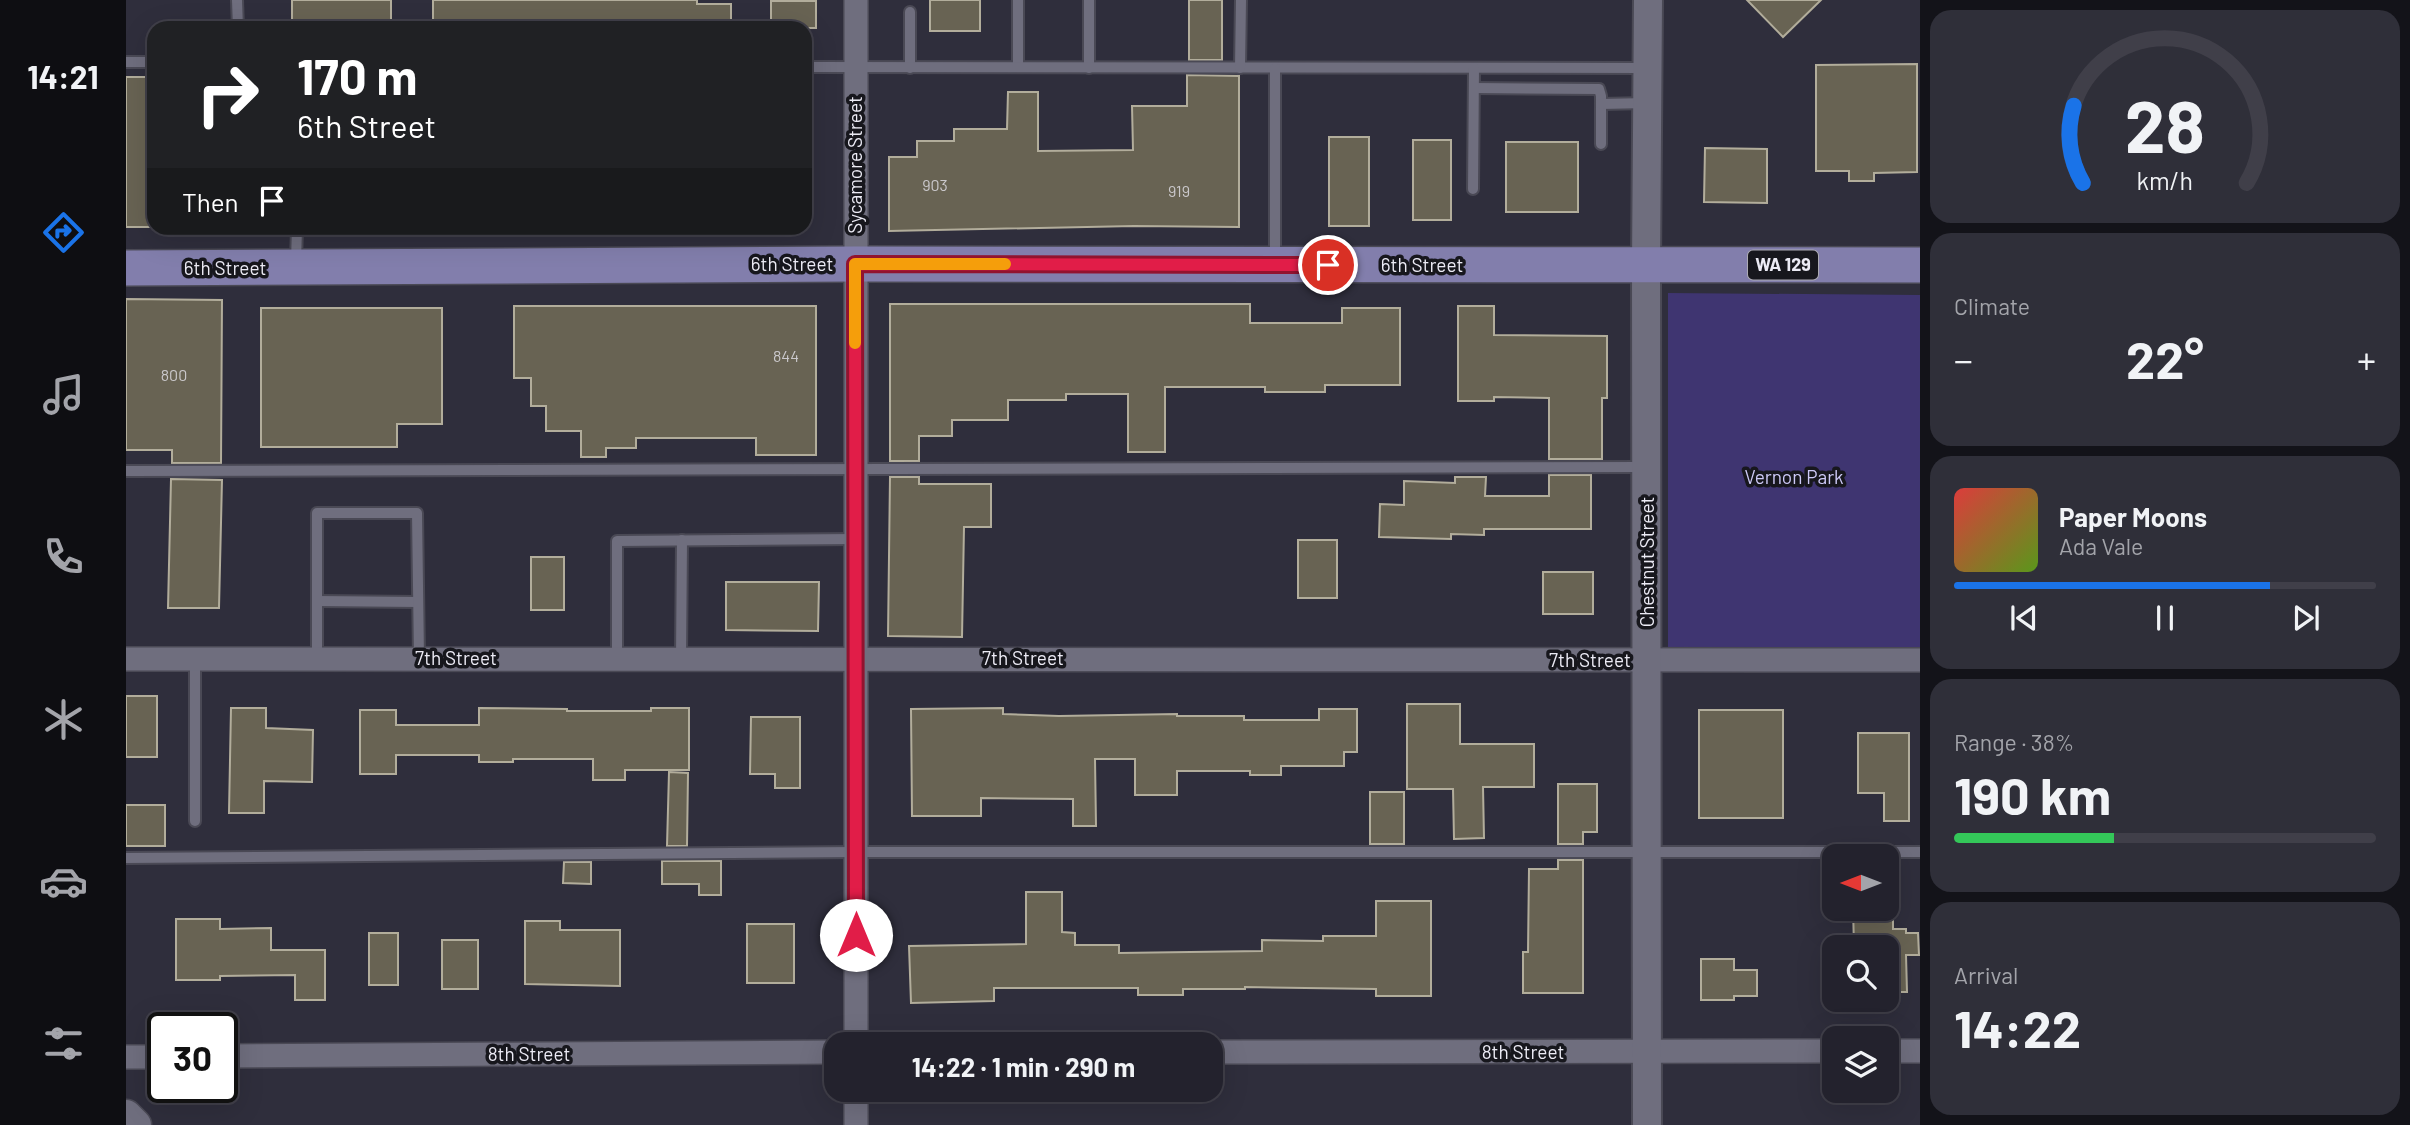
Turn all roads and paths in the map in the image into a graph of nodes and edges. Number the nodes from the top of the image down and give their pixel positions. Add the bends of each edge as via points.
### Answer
1 (237, 0) edge
2 (856, 0) edge
3 (1018, 0) edge
4 (1089, 0) edge
5 (1241, 0) edge
6 (1648, 0) edge
7 (910, 12) dead end
8 (237, 21) edge
9 (126, 62) edge
10 (147, 62) edge
11 (812, 67) edge
12 (1018, 67) junction
13 (856, 68) junction
14 (910, 68) junction
15 (1089, 68) junction
16 (1240, 68) junction
17 (1275, 68) junction
18 (1474, 68) junction
19 (1647, 68) junction
20 (1474, 88) junction
21 (1647, 103) junction
22 (1601, 104) junction
23 (1601, 144) dead end
24 (1473, 189) dead end
25 (296, 235) edge
26 (855, 264) junction
27 (1275, 265) junction
28 (1920, 265) edge
29 (1646, 266) junction
30 (296, 267) junction
31 (126, 268) edge
32 (1647, 467) junction
33 (856, 469) junction
34 (126, 471) edge
35 (856, 539) junction
36 (682, 540) junction
37 (317, 601) junction
38 (418, 602) junction
39 (419, 658) junction
40 (617, 658) junction
41 (681, 658) junction
42 (856, 658) junction
43 (126, 659) edge
44 (195, 659) junction
45 (317, 659) junction
46 (1647, 660) junction
47 (1920, 660) edge
48 (195, 821) dead end
49 (856, 852) junction
50 (1647, 852) junction
51 (1920, 852) edge
52 (126, 858) edge
53 (856, 1032) edge
54 (1822, 1051) edge
55 (1899, 1051) edge
56 (1920, 1051) edge
57 (824, 1052) edge
58 (1223, 1052) edge
59 (1647, 1052) junction
60 (238, 1056) edge
61 (126, 1057) edge
62 (147, 1057) edge
63 (856, 1102) edge
64 (126, 1116) edge
65 (135, 1125) edge
66 (856, 1125) edge
67 (1647, 1125) edge

1 - 8 lane
2 - 13 street, Sycamore Street
3 - 12 lane
4 - 15 lane
5 - 16 lane
6 - 19 street, Chestnut Street
7 - 14 lane
9 - 10 lane
11 - 13 lane
12 - 14 lane
12 - 15 lane
13 - 14 lane
13 - 26 street, Sycamore Street
15 - 16 lane
16 - 17 lane
17 - 18 lane
17 - 27 lane
18 - 19 lane
18 - 20 lane
19 - 21 street, Chestnut Street
20 - 22 lane via 1595,87
20 - 24 lane
21 - 22 lane
21 - 29 street, Chestnut Street
22 - 23 lane
25 - 30 lane
26 - 27 main road, 6th Street / WA 129
26 - 30 main road, 6th Street / WA 129
26 - 33 street, Sycamore Street
27 - 29 main road, 6th Street / WA 129
28 - 29 main road, 6th Street / WA 129
29 - 32 street, Chestnut Street
30 - 31 main road, 6th Street / WA 129
32 - 33 lane
32 - 46 street, Chestnut Street
33 - 34 lane
33 - 35 street, Sycamore Street
35 - 36 lane
35 - 42 street, Sycamore Street
36 - 40 lane via 617,541
36 - 41 lane
37 - 38 lane
37 - 38 lane via 317,513 417,513
37 - 45 lane
38 - 39 lane
39 - 40 street, 7th Street
39 - 45 street, 7th Street
40 - 41 street, 7th Street
41 - 42 street, 7th Street
42 - 46 street, 7th Street
42 - 49 street, Sycamore Street
43 - 44 street, 7th Street
44 - 45 street, 7th Street
44 - 48 lane
46 - 47 street, 7th Street
46 - 50 street, Chestnut Street
49 - 50 lane
49 - 52 lane
49 - 53 street, Sycamore Street
50 - 51 lane
50 - 59 street, Chestnut Street
54 - 59 street, 8th Street
55 - 56 street
57 - 60 street, 8th Street
58 - 59 street, 8th Street
59 - 67 street, Chestnut Street
61 - 62 street
63 - 66 street
64 - 65 main road

